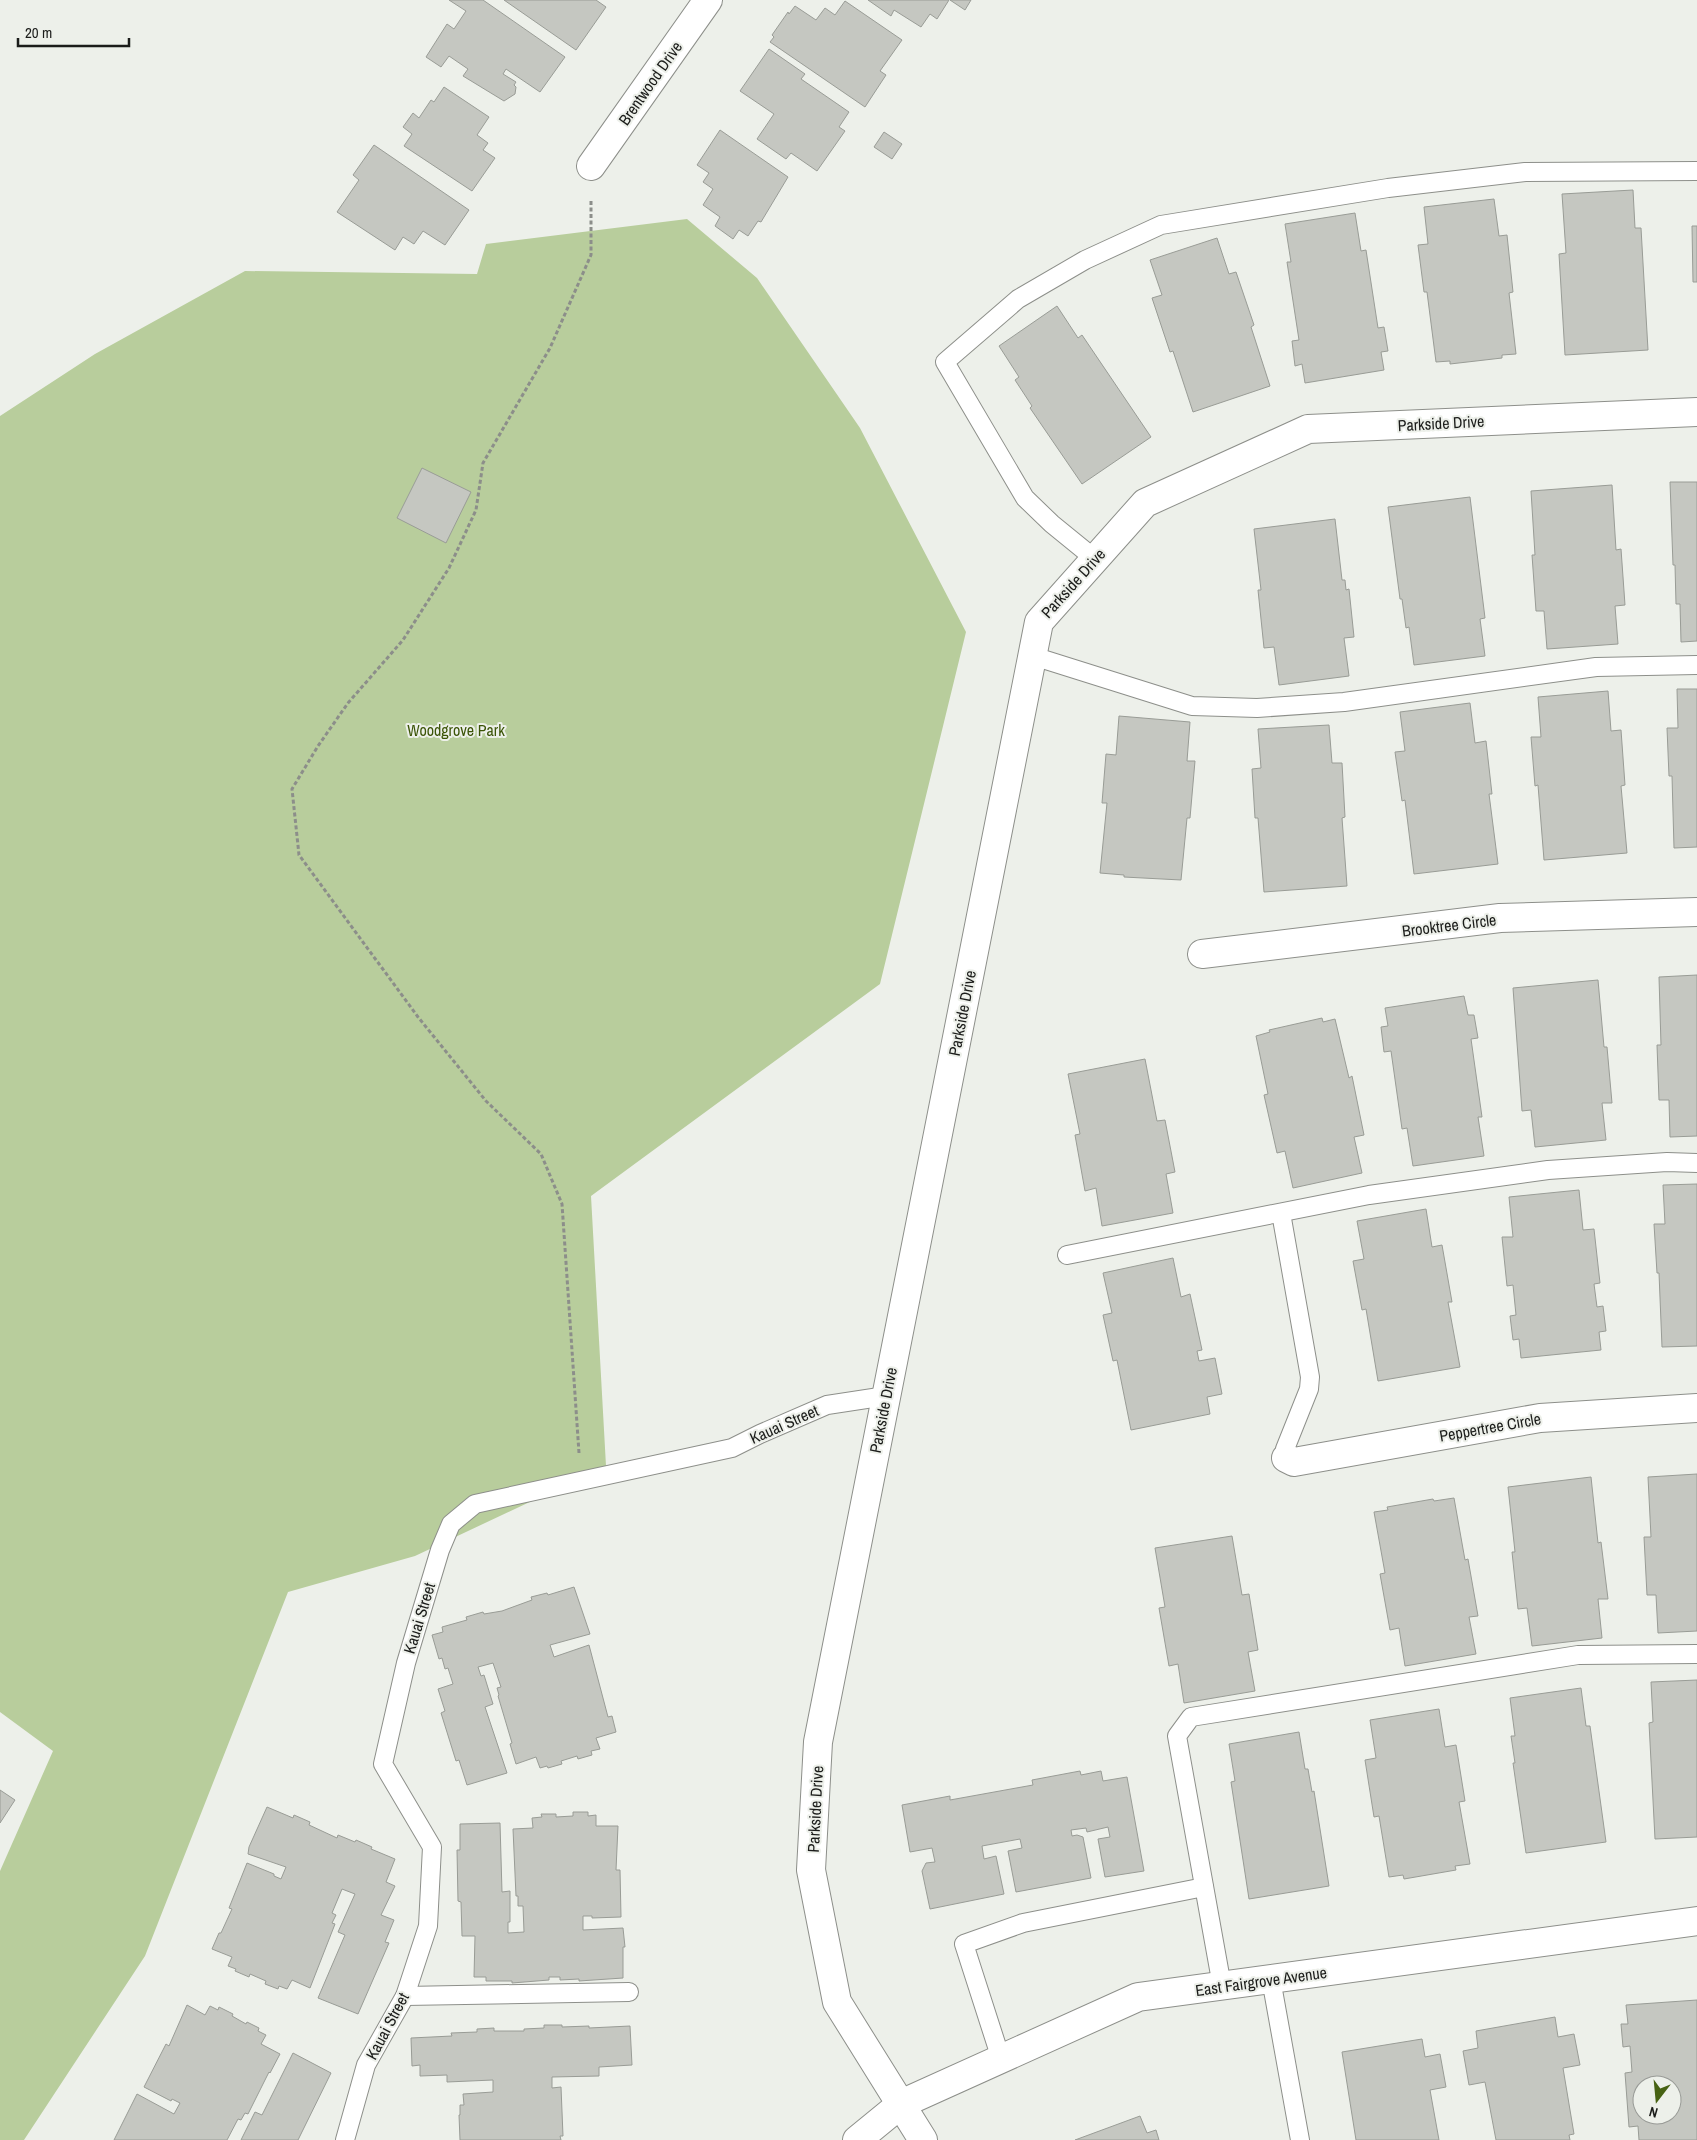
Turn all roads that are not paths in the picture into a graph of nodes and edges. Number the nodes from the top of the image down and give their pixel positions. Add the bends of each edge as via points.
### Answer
1 (708, 0) edge
2 (591, 166) road end
3 (1697, 171) edge
4 (1697, 412) edge
5 (1095, 559) junction
6 (1033, 656) junction
7 (1697, 665) edge
8 (1697, 912) edge
9 (1202, 954) dead end
10 (1697, 1163) edge
11 (1281, 1212) junction
12 (1068, 1255) dead end
13 (886, 1396) junction
14 (1697, 1408) edge
15 (1286, 1458) joint
16 (1697, 1654) edge
17 (1204, 1887) junction
18 (1697, 1921) edge
19 (1271, 1979) junction
20 (1222, 1986) junction
21 (629, 1992) dead end
22 (405, 1996) junction
23 (1001, 2058) junction
24 (901, 2104) junction
25 (345, 2140) edge
26 (857, 2140) edge
27 (922, 2140) edge
28 (1300, 2140) edge

1 - 2 street, Brentwood Drive
3 - 5 lane via 1525,172 1388,188 1161,225 1085,260 1018,299 944,362 1025,498
4 - 5 street, Parkside Drive via 1308,429 1145,503
5 - 6 street, Parkside Drive via 1039,622
6 - 7 lane via 1192,706 1257,708 1344,702 1596,668
6 - 13 street, Parkside Drive
8 - 9 street, Brooktree Circle via 1500,918
10 - 11 lane via 1548,1170 1369,1195
11 - 12 lane
11 - 15 lane via 1310,1377 1285,1449
13 - 22 lane, Kauai Street via 827,1405 732,1448 475,1504 451,1524 406,1663 383,1764 432,1847 428,1926
13 - 24 street, Parkside Drive via 818,1742 811,1870 837,2002
14 - 15 street, Peppertree Circle via 1540,1418 1294,1462
16 - 17 lane via 1578,1655 1192,1717 1177,1736
17 - 20 lane
17 - 23 lane via 1023,1923 964,1944
18 - 19 street, East Fairgrove Avenue
19 - 20 street, East Fairgrove Avenue
19 - 28 lane
20 - 23 street, East Fairgrove Avenue via 1138,1997
21 - 22 lane
22 - 25 lane, Kauai Street via 366,2065
23 - 24 street, East Fairgrove Avenue
24 - 26 street, East Fairgrove Avenue
24 - 27 street, Parkside Drive

